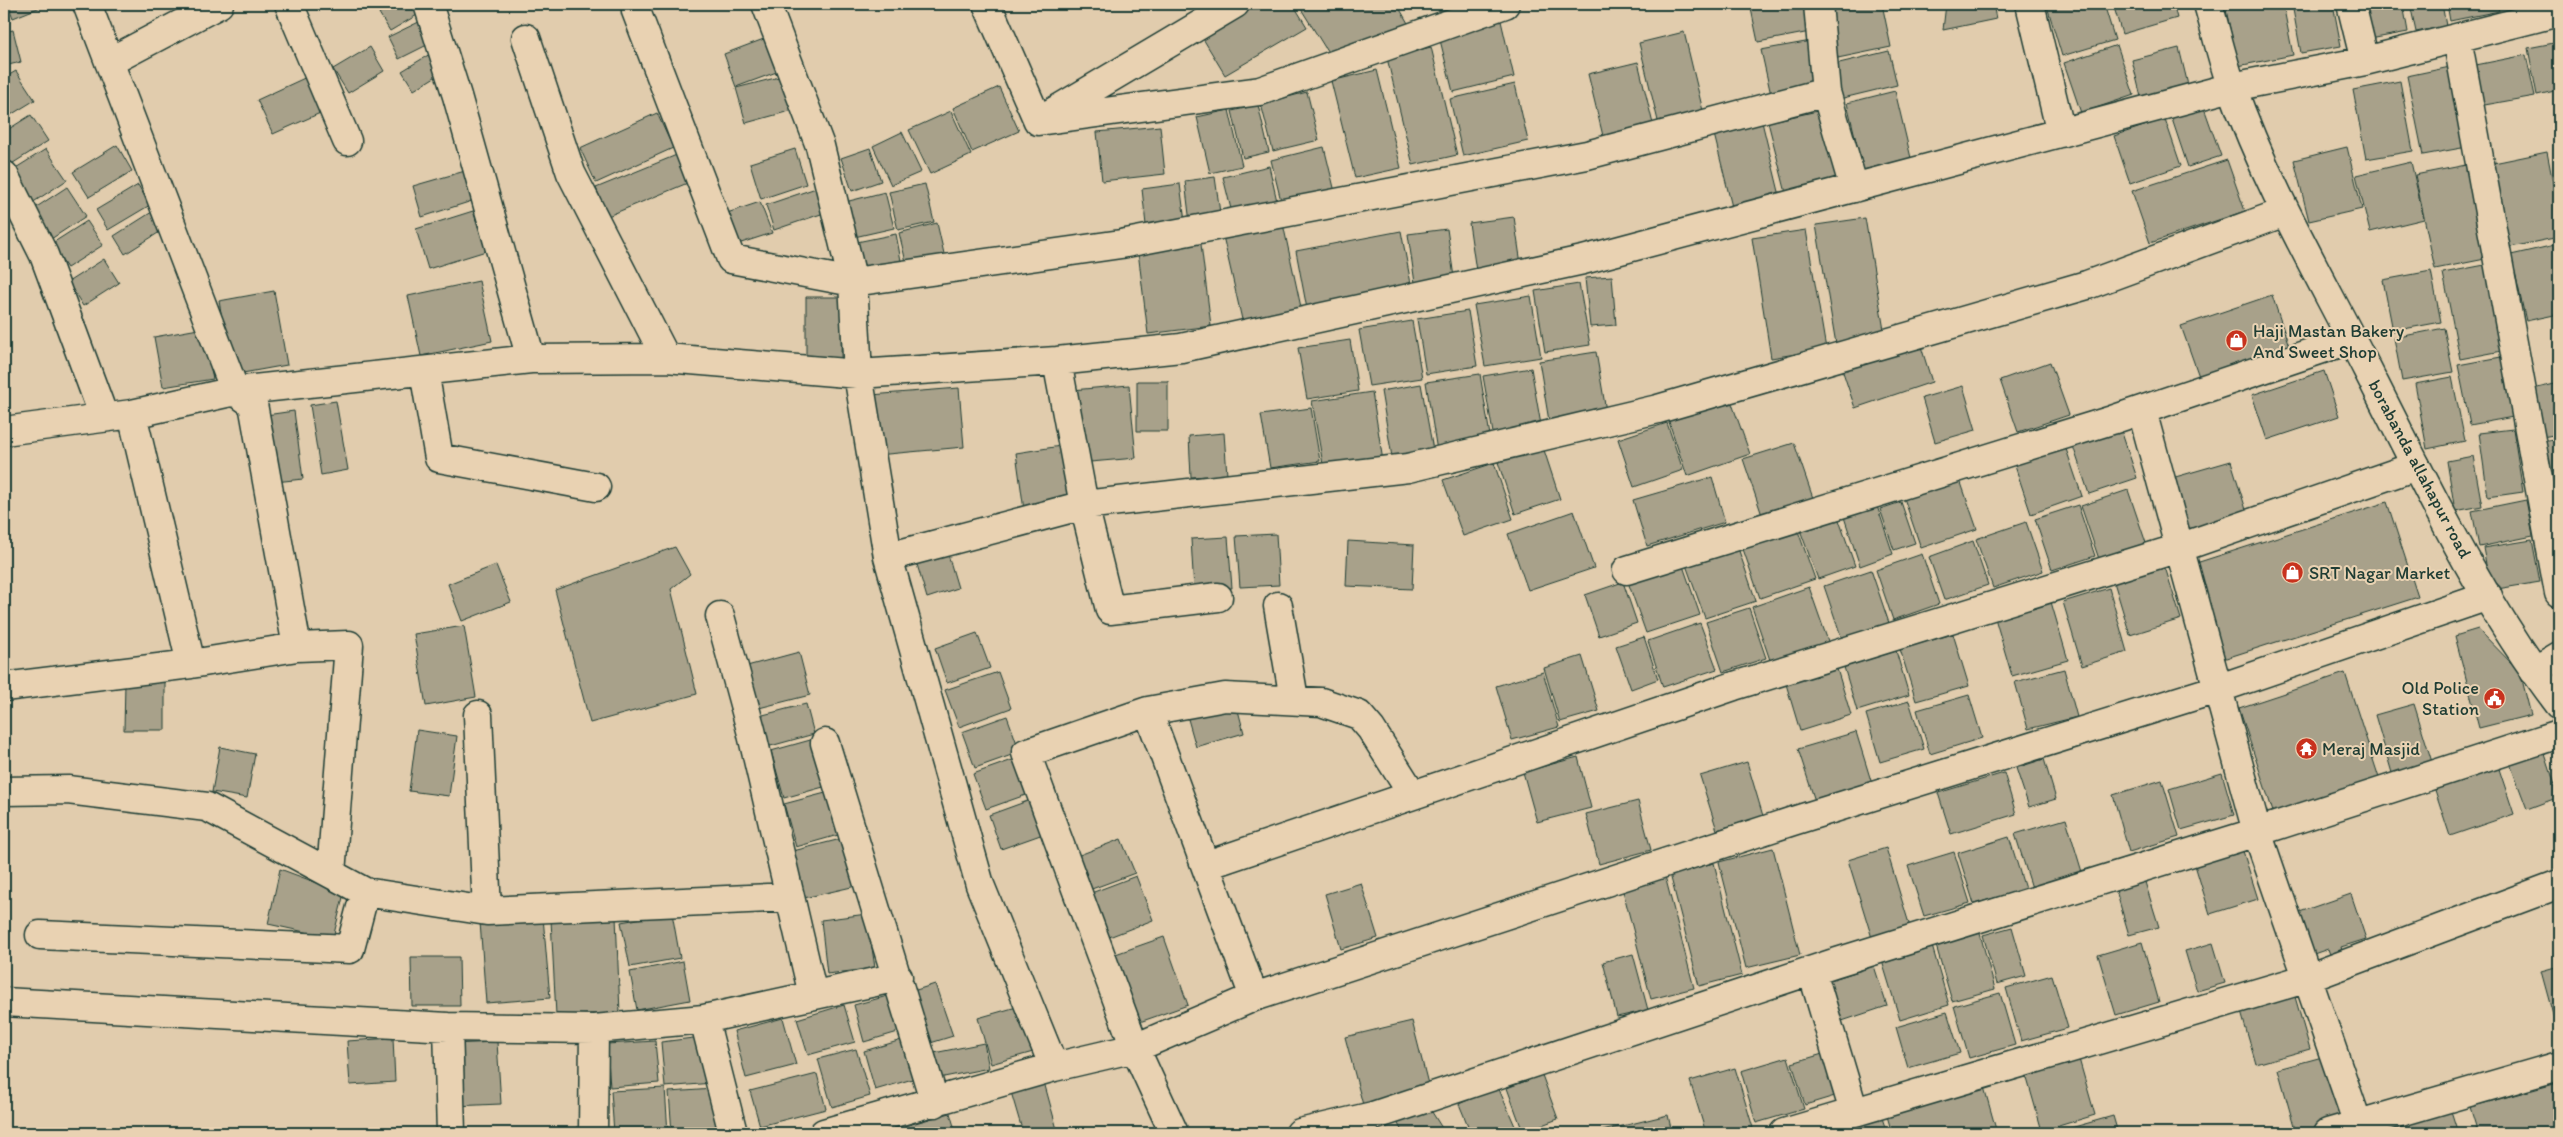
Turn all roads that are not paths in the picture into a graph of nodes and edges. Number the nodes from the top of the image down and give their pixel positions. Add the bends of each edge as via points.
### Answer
1 (88, 4) edge
2 (219, 4) edge
3 (289, 4) edge
4 (428, 4) edge
5 (766, 4) edge
6 (987, 4) edge
7 (1236, 4) edge
8 (1506, 4) edge
9 (1818, 4) edge
10 (2030, 4) edge
11 (2208, 4) edge
12 (2351, 4) edge
13 (636, 11) dead end
14 (2559, 12) edge
15 (2511, 14) edge
16 (526, 38) dead end
17 (2457, 38) junction
18 (2365, 61) junction
19 (109, 62) junction
20 (2232, 87) junction
21 (1826, 92) junction
22 (1038, 121) junction
23 (2061, 133) junction
24 (347, 141) dead end
25 (4, 175) edge
26 (1854, 188) junction
27 (2285, 212) junction
28 (853, 282) junction
29 (2352, 340) junction
30 (666, 358) junction
31 (531, 359) junction
32 (1057, 361) junction
33 (424, 371) junction
34 (858, 374) junction
35 (235, 391) junction
36 (2142, 411) junction
37 (132, 414) junction
38 (104, 417) junction
39 (4, 431) edge
40 (2416, 466) junction
41 (596, 487) dead end
42 (1084, 505) junction
43 (2179, 548) junction
44 (888, 557) junction
45 (1627, 570) dead end
46 (2559, 593) edge
47 (2488, 596) junction
48 (1218, 597) dead end
49 (1278, 606) dead end
50 (720, 616) dead end
51 (297, 647) junction
52 (2559, 656) edge
53 (190, 664) junction
54 (2534, 671) junction
55 (4, 687) edge
56 (2217, 689) junction
57 (1294, 699) junction
58 (2559, 704) edge
59 (1148, 710) junction
60 (478, 715) dead end
61 (2559, 734) edge
62 (825, 743) dead end
63 (4, 791) edge
64 (1413, 795) junction
65 (2257, 832) junction
66 (1207, 865) junction
67 (331, 873) junction
68 (2559, 884) edge
69 (365, 892) junction
70 (790, 897) junction
71 (487, 911) junction
72 (40, 935) dead end
73 (1812, 971) junction
74 (898, 977) junction
75 (2308, 978) junction
76 (813, 995) junction
77 (1254, 998) junction
78 (4, 1002) edge
79 (704, 1019) junction
80 (448, 1027) junction
81 (594, 1029) junction
82 (1135, 1048) junction
83 (2559, 1066) edge
84 (1054, 1067) junction
85 (936, 1103) junction
86 (1854, 1112) junction
87 (1378, 1125) edge
88 (1817, 1128) edge
89 (2360, 1129) edge
90 (451, 1133) edge
91 (593, 1133) edge
92 (733, 1133) edge
93 (824, 1133) edge
94 (1174, 1133) edge
95 (1300, 1133) edge
96 (1784, 1133) edge
97 (2328, 1133) edge

1 - 19 street
2 - 19 street
3 - 24 street
4 - 31 street
5 - 28 street via 820,146
6 - 22 street
7 - 22 street
8 - 22 street via 1260,91
9 - 21 street
10 - 23 street
11 - 20 street, borabanda allahapur road
12 - 18 street
13 - 28 street via 731,259
14 - 15 street
15 - 17 street
16 - 30 street via 571,173
17 - 18 street
17 - 46 street
18 - 20 street
19 - 35 street
20 - 23 street
20 - 27 street, borabanda allahapur road
21 - 26 street
21 - 28 street via 1587,156 1121,244
23 - 26 street
25 - 38 street via 44,255
26 - 32 street via 1583,260 1191,346
27 - 29 street, borabanda allahapur road
27 - 42 street via 2087,285 1658,408 1408,468
28 - 34 street
29 - 36 street
29 - 40 street, borabanda allahapur road
30 - 31 street
30 - 34 street
31 - 33 street
32 - 34 street
32 - 42 street
33 - 35 street
33 - 41 street via 439,458
34 - 44 street
35 - 37 street
35 - 51 street via 253,404
36 - 43 street
36 - 45 street
37 - 38 street
37 - 53 street
38 - 39 street
40 - 43 street
40 - 47 street, borabanda allahapur road
42 - 44 street
42 - 48 street via 1110,610
43 - 56 street
43 - 64 street via 1734,686
44 - 84 street via 980,885
47 - 54 street, borabanda allahapur road
47 - 56 street
49 - 57 street
50 - 70 street via 751,730
51 - 53 street
51 - 67 street via 349,645
52 - 54 street
53 - 55 street
54 - 58 street, borabanda allahapur road
56 - 65 street
56 - 77 street via 1793,821
57 - 59 street via 1225,697
57 - 64 street via 1320,702 1359,715
59 - 66 street
59 - 82 street via 1026,753
60 - 71 street
61 - 65 street
62 - 74 street
63 - 67 street via 68,790 207,807
64 - 66 street
65 - 73 street
65 - 75 street
66 - 77 street
67 - 69 street
68 - 75 street
69 - 71 street
69 - 72 street via 350,949
70 - 71 street
70 - 76 street
73 - 86 street
73 - 87 street
74 - 76 street
74 - 85 street
75 - 86 street
75 - 89 street
76 - 79 street
77 - 82 street
78 - 80 street
79 - 81 street
79 - 92 street
80 - 81 street
80 - 90 street
81 - 91 street
82 - 84 street
82 - 94 street
83 - 89 street
84 - 85 street
85 - 93 street
86 - 88 street
87 - 95 street
88 - 96 street
89 - 97 street

